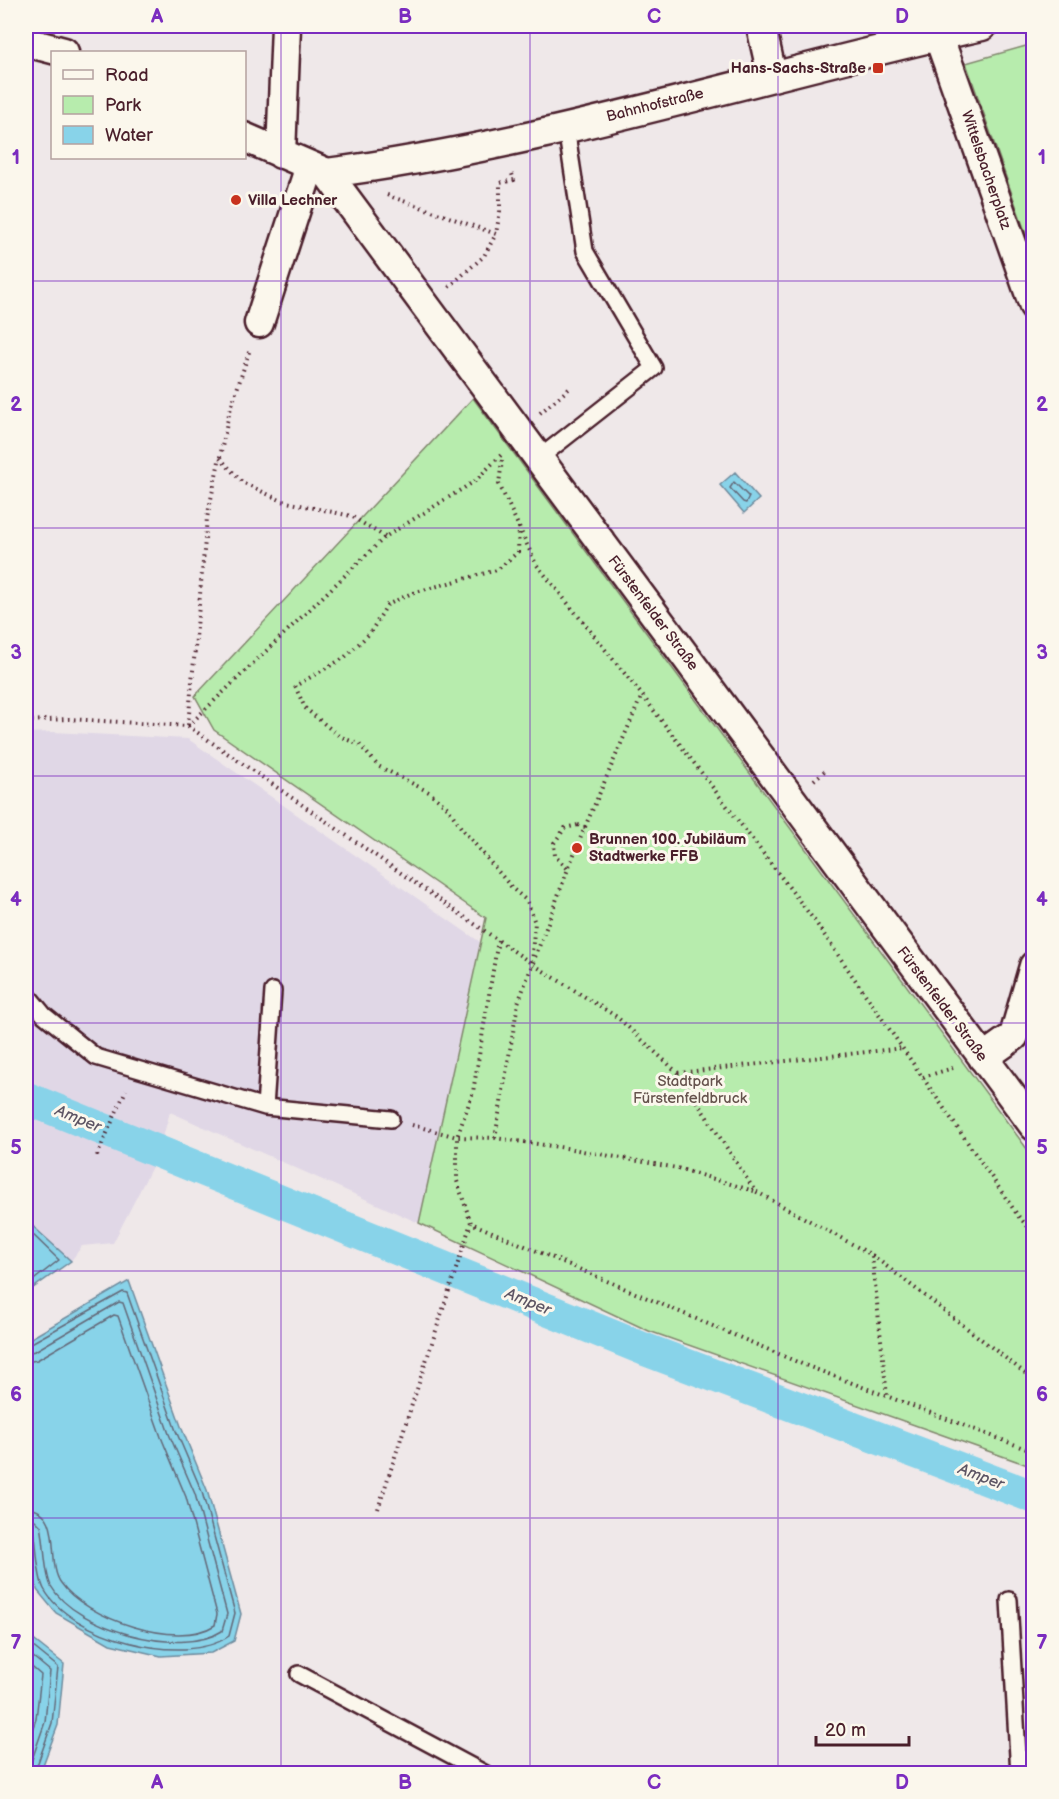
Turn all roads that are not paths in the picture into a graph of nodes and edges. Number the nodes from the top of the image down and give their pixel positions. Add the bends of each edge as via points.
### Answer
1 (286, 26) edge
2 (761, 26) edge
3 (982, 26) edge
4 (938, 35) junction
5 (26, 42) edge
6 (60, 51) edge
7 (772, 75) junction
8 (566, 128) junction
9 (246, 137) edge
10 (281, 154) junction
11 (318, 169) junction
12 (1034, 306) edge
13 (259, 323) road end
14 (538, 459) junction
15 (1034, 966) edge
16 (273, 991) dead end
17 (26, 993) edge
18 (983, 1059) junction
19 (265, 1107) junction
20 (391, 1119) road end
21 (1034, 1126) edge
22 (1009, 1600) dead end
23 (299, 1674) dead end
24 (486, 1773) edge
25 (1018, 1773) edge

1 - 10 street
2 - 7 street
3 - 4 street, Bahnhofstraße
4 - 7 street, Bahnhofstraße
4 - 12 street, Wittelsbacherplatz
5 - 6 street
7 - 8 street, Bahnhofstraße
8 - 11 street, Bahnhofstraße via 401,163
8 - 14 lane via 585,251 654,368
9 - 10 street
10 - 11 street
11 - 13 street
11 - 14 street, Fürstenfelder Straße
14 - 18 street, Fürstenfelder Straße
15 - 18 street via 1014,1036
16 - 19 lane
17 - 19 lane via 45,1015 96,1057
18 - 21 street, Fürstenfelder Straße
19 - 20 lane
22 - 25 lane
23 - 24 lane

